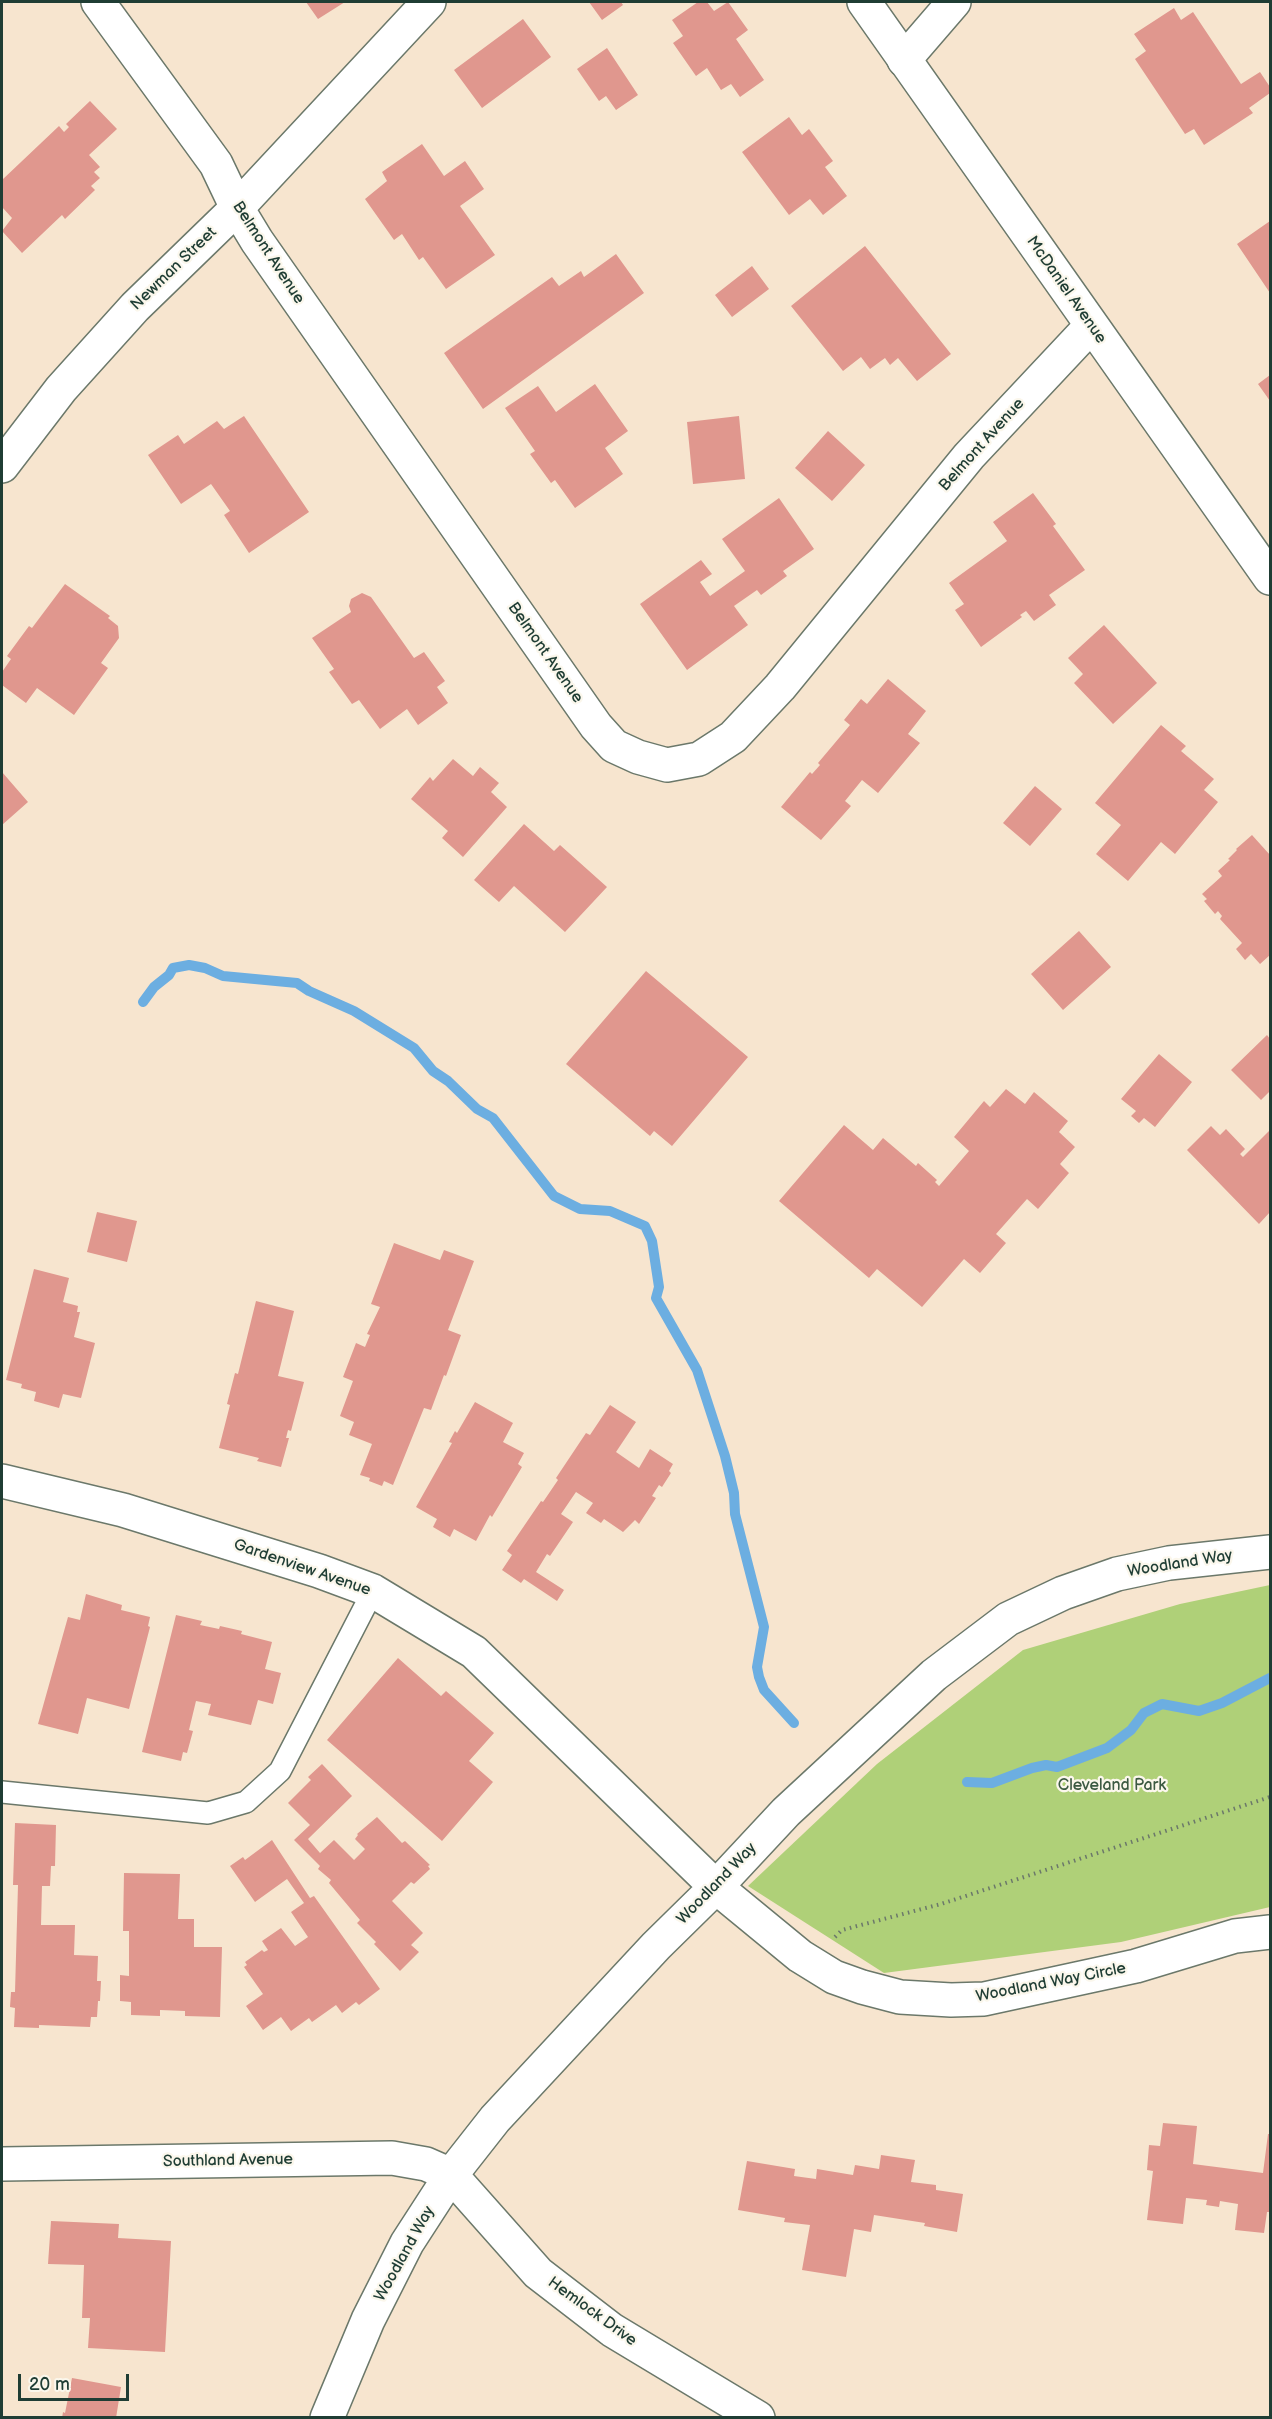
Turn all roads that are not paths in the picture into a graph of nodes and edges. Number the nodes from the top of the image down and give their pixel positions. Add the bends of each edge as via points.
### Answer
1 (98, 2) edge
2 (429, 2) edge
3 (864, 2) edge
4 (954, 2) edge
5 (904, 60) junction
6 (237, 208) junction
7 (1091, 326) junction
8 (2, 466) edge
9 (1270, 578) edge
10 (2, 1481) edge
11 (1270, 1552) edge
12 (373, 1591) junction
13 (2, 1792) edge
14 (716, 1887) junction
15 (1270, 1932) edge
16 (2, 2164) edge
17 (451, 2175) junction
18 (327, 2418) edge
19 (758, 2418) edge

1 - 6 street, Belmont Avenue via 216,164
2 - 6 street, Newman Street
3 - 5 street, McDaniel Avenue
4 - 5 street
5 - 7 street, McDaniel Avenue
6 - 7 street, Belmont Avenue via 596,726 614,746 667,765 699,759 733,737 780,687 969,456
6 - 8 street, Newman Street via 135,307 62,389
7 - 9 street, McDaniel Avenue
10 - 12 street, Gardenview Avenue via 123,1510
11 - 14 street, Woodland Way via 1168,1563 1117,1574 1008,1619 934,1675 786,1812
12 - 13 lane via 280,1770 246,1802 208,1813
12 - 14 street, Gardenview Avenue via 474,1652
14 - 15 street, Woodland Way Circle via 808,1961 834,1977 900,1996 984,1999 1136,1966 1235,1936
14 - 17 street, Woodland Way via 495,2119
16 - 17 street, Southland Avenue via 392,2158 426,2164
17 - 18 street, Woodland Way via 403,2252 368,2320
17 - 19 street, Hemlock Drive via 538,2273 612,2330

